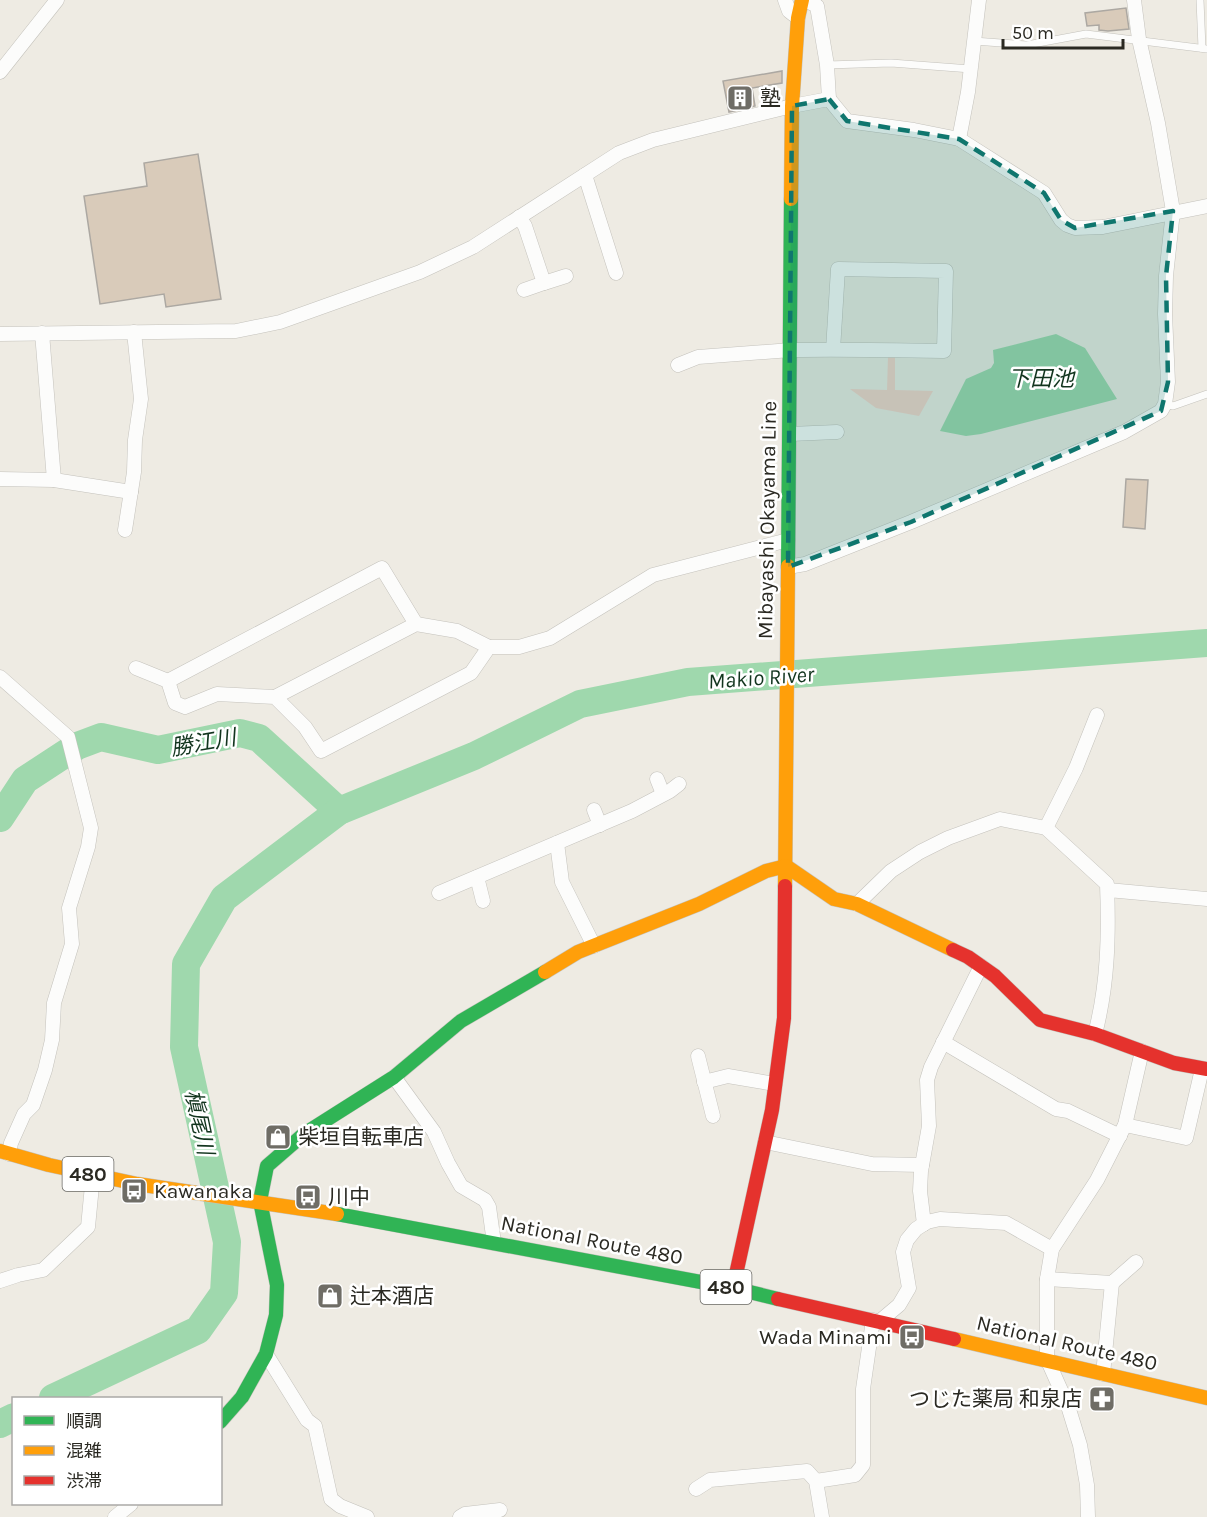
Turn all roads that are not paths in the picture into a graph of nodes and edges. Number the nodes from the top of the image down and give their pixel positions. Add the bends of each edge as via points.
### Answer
1 (785, 0) edge
2 (803, 0) edge
3 (979, 0) edge
4 (1134, 0) edge
5 (1200, 0) edge
6 (50, 3) edge
7 (798, 18) junction
8 (1139, 39) junction
9 (974, 41) junction
10 (1204, 48) edge
11 (826, 65) junction
12 (970, 69) junction
13 (0, 72) edge
14 (829, 99) junction
15 (792, 106) junction
16 (959, 140) junction
17 (585, 175) junction
18 (1207, 206) edge
19 (1173, 211) junction
20 (519, 217) junction
21 (616, 273) dead end
22 (566, 276) dead end
23 (544, 283) junction
24 (524, 290) dead end
25 (134, 332) junction
26 (42, 333) junction
27 (0, 334) edge
28 (686, 346) dead end
29 (791, 350) junction
30 (833, 350) junction
31 (693, 359) junction
32 (678, 365) dead end
33 (1207, 394) edge
34 (1165, 404) junction
35 (837, 432) dead end
36 (790, 434) junction
37 (0, 479) edge
38 (54, 480) junction
39 (131, 492) junction
40 (125, 530) dead end
41 (788, 540) junction
42 (788, 567) junction
43 (416, 624) junction
44 (489, 647) junction
45 (136, 668) dead end
46 (0, 676) edge
47 (168, 681) junction
48 (275, 697) junction
49 (1098, 715) dead end
50 (657, 779) dead end
51 (679, 784) dead end
52 (663, 794) junction
53 (594, 810) dead end
54 (600, 825) junction
55 (1046, 828) junction
56 (557, 843) junction
57 (786, 866) junction
58 (477, 877) junction
59 (1108, 890) junction
60 (439, 893) dead end
61 (1207, 899) edge
62 (483, 901) dead end
63 (857, 904) junction
64 (594, 946) junction
65 (981, 966) junction
66 (1095, 1034) junction
67 (943, 1042) junction
68 (1142, 1051) junction
69 (698, 1056) dead end
70 (1205, 1069) edge
71 (394, 1077) junction
72 (704, 1082) junction
73 (775, 1084) junction
74 (713, 1116) dead end
75 (1122, 1131) junction
76 (765, 1142) junction
77 (4, 1153) edge
78 (922, 1165) junction
79 (93, 1175) junction
80 (260, 1201) junction
81 (924, 1224) junction
82 (494, 1243) junction
83 (1052, 1249) junction
84 (1136, 1262) dead end
85 (1047, 1279) junction
86 (0, 1281) edge
87 (1112, 1283) junction
88 (733, 1288) junction
89 (876, 1321) junction
90 (266, 1354) junction
91 (1047, 1359) junction
92 (1103, 1374) junction
93 (1207, 1398) edge
94 (222, 1420) edge
95 (816, 1481) junction
96 (696, 1489) dead end
97 (129, 1505) edge
98 (500, 1510) dead end
99 (115, 1517) edge
100 (367, 1517) edge
101 (460, 1517) edge
102 (822, 1517) edge
103 (1088, 1517) edge

1 - 7 street via 789,11
2 - 7 main road, Mibayashi Okayama Line
2 - 11 street via 817,6
3 - 9 street
4 - 8 street
5 - 10 lane
6 - 13 street
7 - 15 main road, Mibayashi Okayama Line
8 - 9 lane via 1086,34 1027,45
8 - 10 lane
8 - 19 street
9 - 12 street
11 - 12 lane via 891,63
11 - 14 street
12 - 16 street
14 - 15 street
14 - 16 street via 847,121
15 - 17 street via 653,141 619,153
15 - 29 main road, Mibayashi Okayama Line
16 - 19 street via 1044,193 1067,225 1088,229
17 - 20 street
17 - 21 street
18 - 19 street
19 - 34 street via 1166,276
20 - 23 street
20 - 25 street via 473,247 420,272 280,322 236,331
22 - 23 street
23 - 24 street
25 - 26 street
25 - 39 street via 141,399
26 - 27 street
26 - 38 street
28 - 31 street
29 - 30 street
29 - 31 street
29 - 36 main road, Mibayashi Okayama Line
30 - 30 street via 944,351 946,271 838,269
31 - 32 street
33 - 34 lane via 1173,406
34 - 42 street via 1161,411 1124,432 911,522 805,564
35 - 36 street
36 - 41 main road, Mibayashi Okayama Line
37 - 38 street
38 - 39 street
39 - 40 street
41 - 42 main road, Mibayashi Okayama Line
41 - 44 street via 653,575 550,638 519,647
42 - 57 main road, Mibayashi Okayama Line
43 - 44 street via 457,631
43 - 47 street via 382,568
43 - 48 street
44 - 48 street via 471,673 321,751 305,727
45 - 47 street
46 - 77 street via 68,737 91,828 69,908 72,944 54,1003 45,1070 33,1105 24,1114
47 - 48 street via 175,703 185,706 217,694
49 - 55 street
50 - 52 street
51 - 52 street
52 - 54 street
53 - 54 street
54 - 56 street
55 - 59 street via 1107,884
55 - 63 street via 1000,819 958,833 891,871
56 - 58 street
56 - 64 street via 562,882
57 - 63 main road via 834,899
57 - 64 main road via 766,871 699,904
57 - 73 main road, Mibayashi Okayama Line via 784,1018
58 - 60 street
58 - 62 street
59 - 61 street
59 - 66 street via 1106,981
63 - 65 main road
64 - 71 main road via 461,1021
65 - 66 main road via 1040,1020
65 - 67 street
66 - 68 main road
67 - 75 street via 1056,1109
67 - 78 street via 927,1080 929,1126
68 - 70 main road
68 - 75 street
69 - 72 street
70 - 75 street via 1186,1138
71 - 80 main road via 304,1134 267,1166
71 - 82 street via 434,1132 462,1186 485,1200
72 - 73 street via 728,1076
72 - 74 street
73 - 76 main road, Mibayashi Okayama Line
75 - 83 street via 1097,1180
76 - 78 street via 872,1164
76 - 88 main road, Mibayashi Okayama Line
77 - 79 main road, National Route 480 / 480
78 - 81 street
79 - 80 main road, National Route 480 / 480
79 - 86 street via 88,1227 43,1270
80 - 82 main road, National Route 480 / 480
80 - 90 main road via 277,1285 276,1315
81 - 83 street via 940,1219 1006,1223
81 - 89 street via 907,1240 903,1252 909,1288 899,1305
82 - 88 main road, National Route 480 / 480
83 - 85 street
84 - 87 street
85 - 87 street
85 - 91 street
87 - 92 street
88 - 89 main road, National Route 480 / 480
89 - 91 main road, National Route 480 / 480
89 - 95 street via 863,1389 863,1465 855,1475
90 - 94 main road via 242,1397
90 - 100 street via 307,1420 315,1426 332,1498 340,1506
91 - 92 main road, National Route 480 / 480
91 - 103 street via 1080,1445
92 - 93 main road, National Route 480 / 480
95 - 96 street via 807,1471 710,1480
95 - 102 street
97 - 99 street
98 - 101 street

